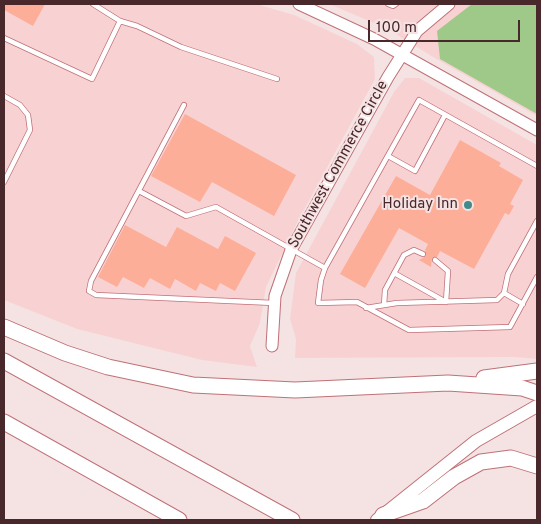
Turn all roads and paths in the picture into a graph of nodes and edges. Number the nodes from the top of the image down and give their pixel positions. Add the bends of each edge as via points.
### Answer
1 (93, 4) edge
2 (299, 4) edge
3 (388, 4) edge
4 (396, 4) edge
5 (449, 4) edge
6 (120, 21) junction
7 (4, 38) edge
8 (402, 54) junction
9 (277, 79) dead end
10 (4, 96) edge
11 (184, 105) dead end
12 (445, 115) junction
13 (537, 130) edge
14 (388, 156) junction
15 (537, 166) edge
16 (4, 182) edge
17 (139, 191) junction
18 (537, 221) edge
19 (536, 226) edge
20 (291, 250) junction
21 (423, 254) dead end
22 (435, 260) dead end
23 (325, 268) junction
24 (394, 273) junction
25 (537, 277) edge
26 (504, 293) junction
27 (446, 302) junction
28 (274, 303) junction
29 (523, 304) junction
30 (384, 305) junction
31 (366, 308) junction
32 (4, 327) edge
33 (272, 346) dead end
34 (4, 360) edge
35 (537, 371) edge
36 (448, 384) junction
37 (537, 393) edge
38 (537, 406) edge
39 (4, 422) edge
40 (537, 466) edge
41 (274, 509) junction
42 (380, 518) edge
43 (179, 520) edge
44 (292, 520) edge
45 (299, 520) edge

1 - 6 lane
2 - 8 street
3 - 4 lane
5 - 8 street, Southwest Commerce Circle via 417,31
6 - 7 lane via 92,79
6 - 9 lane via 181,47
8 - 13 street
8 - 20 street, Southwest Commerce Circle
10 - 16 lane via 20,105 28,116 30,130
11 - 17 lane
12 - 14 lane via 419,100
12 - 14 lane via 415,171
12 - 15 lane
14 - 23 lane
17 - 20 lane via 186,216 216,207
17 - 28 lane via 90,281 89,291 96,295
18 - 19 lane
19 - 26 lane via 508,274
20 - 23 lane
20 - 28 street, Southwest Commerce Circle via 279,279
21 - 24 lane via 410,251
22 - 27 lane via 448,271
23 - 31 lane via 320,280 318,303 357,302
24 - 27 lane
24 - 30 lane via 385,290
25 - 29 lane
26 - 27 lane via 494,300
26 - 29 lane
27 - 30 lane
28 - 33 street, Southwest Commerce Circle
29 - 31 lane via 510,327 409,330
30 - 31 lane
32 - 36 highway via 108,367 193,385 295,390
34 - 41 highway
35 - 36 highway
36 - 37 highway via 522,388
38 - 42 main road via 476,441
39 - 43 highway
40 - 42 highway via 510,458 481,462 454,477 423,501
41 - 44 highway
41 - 45 highway

